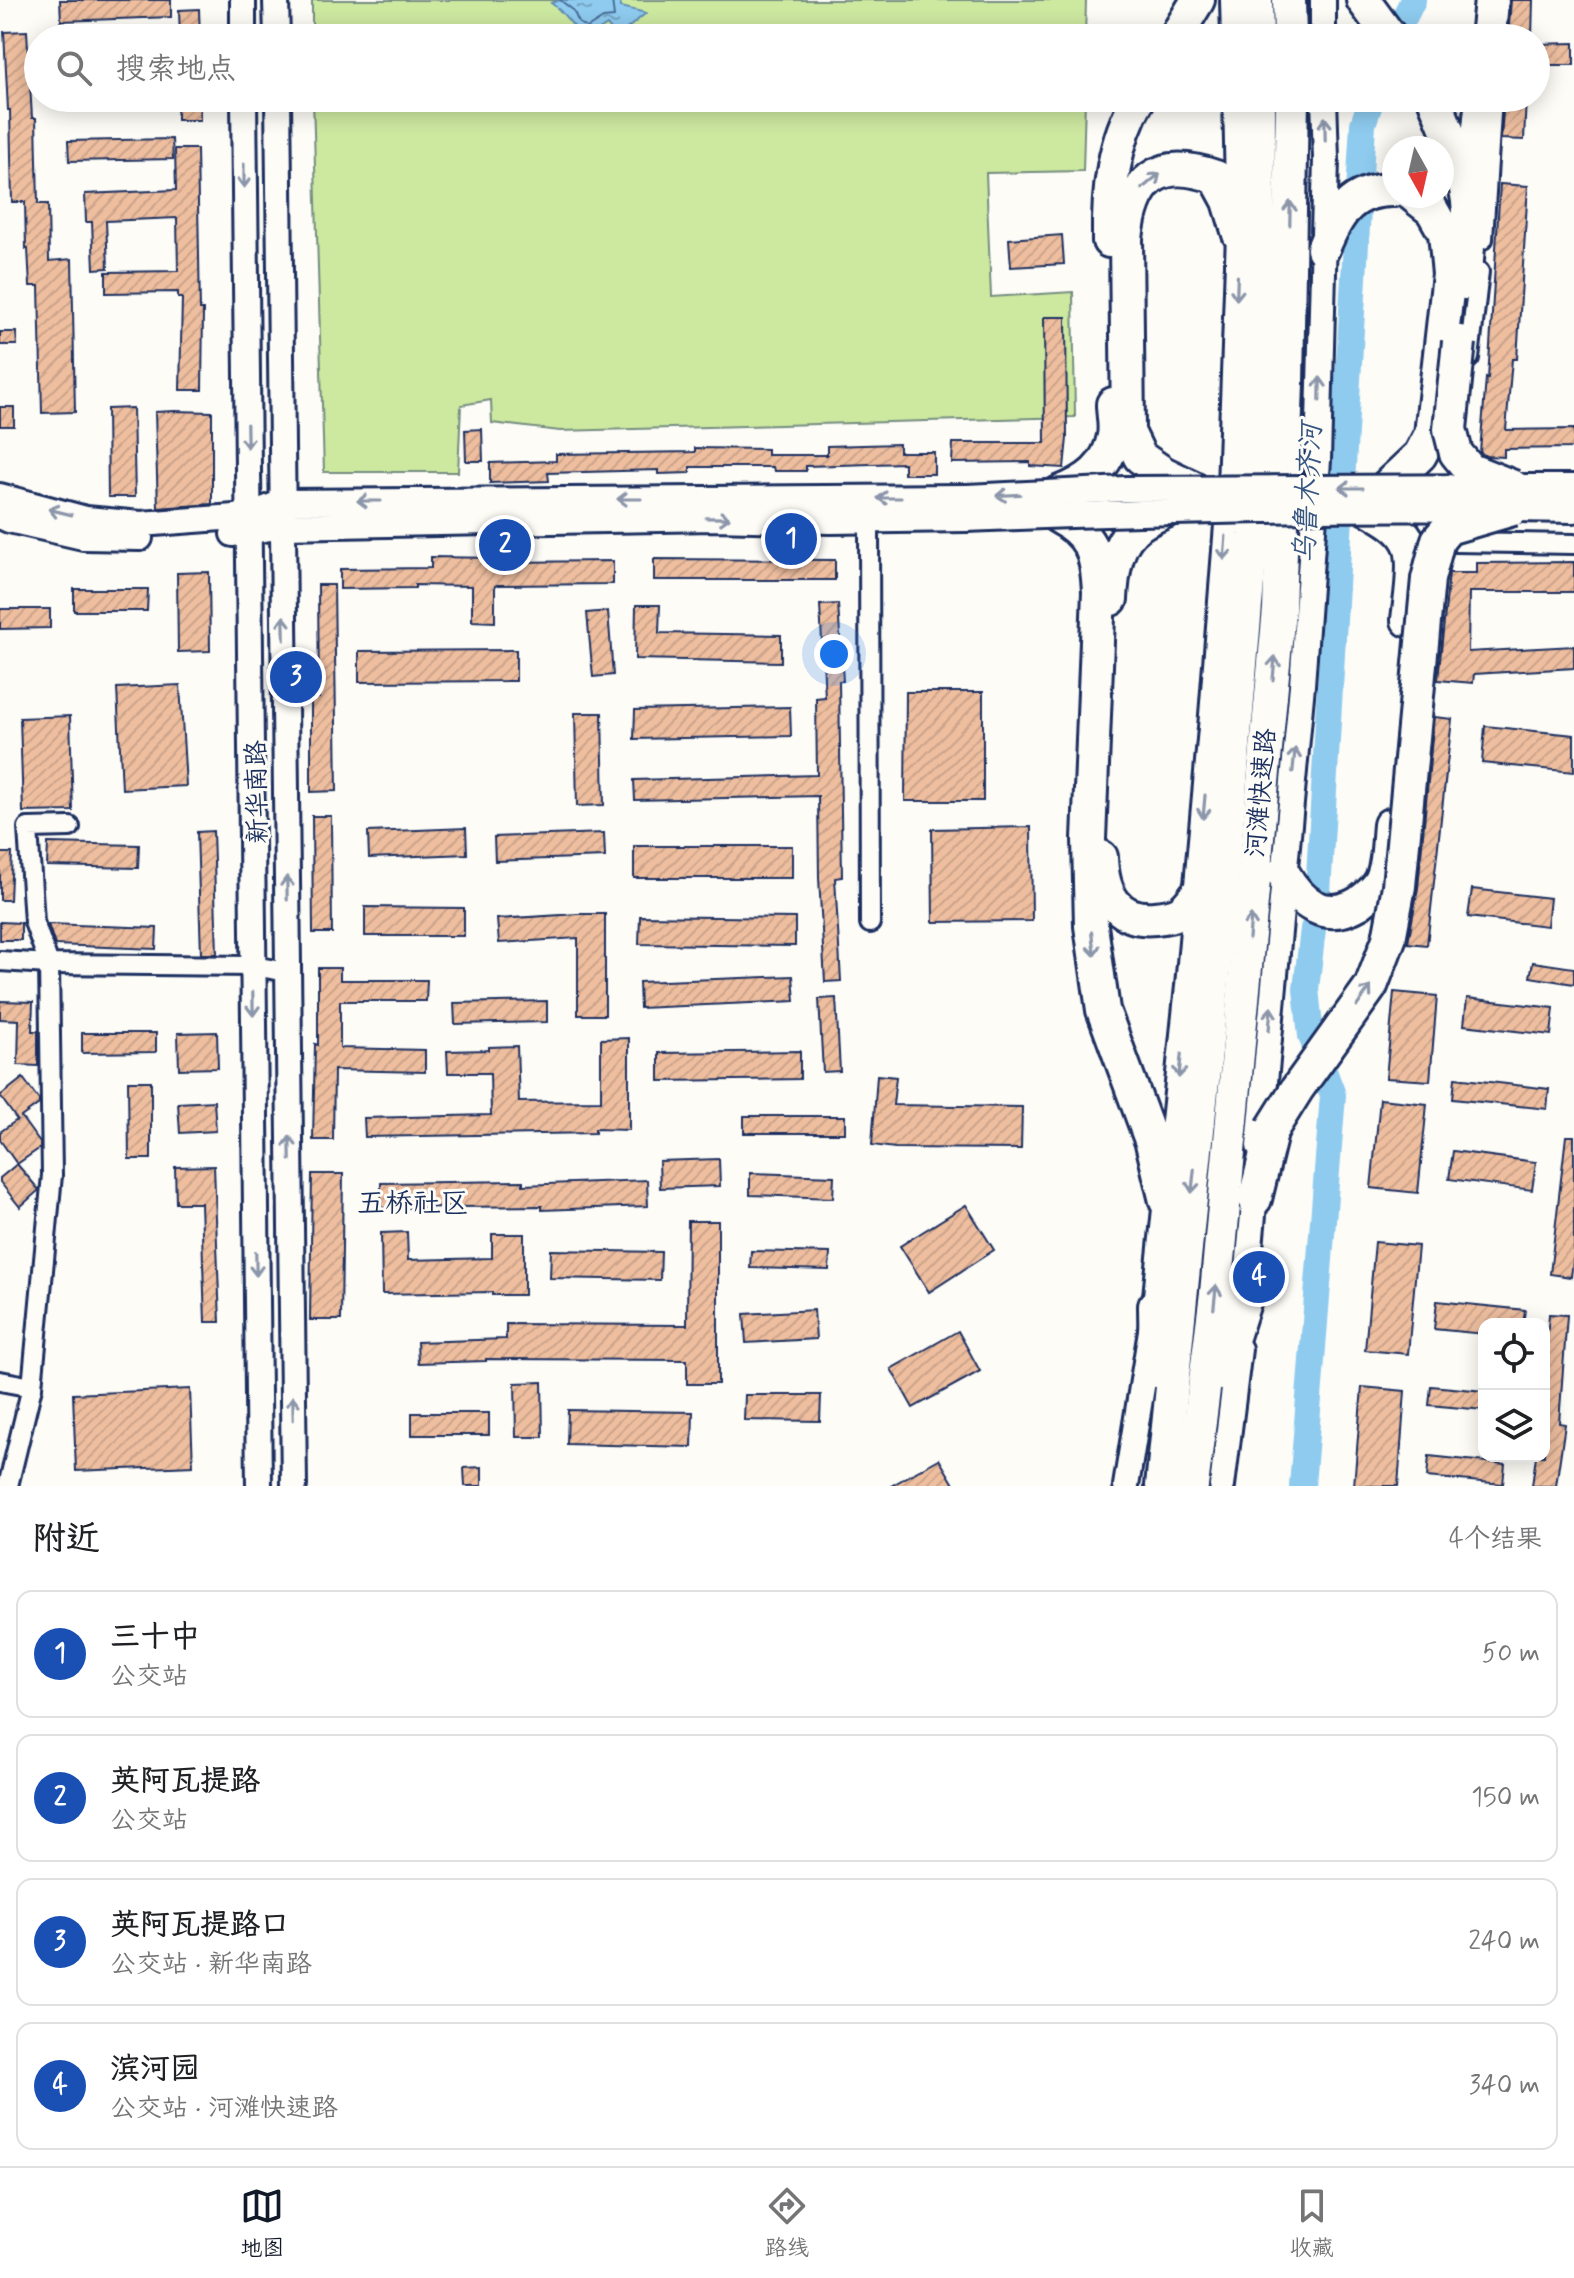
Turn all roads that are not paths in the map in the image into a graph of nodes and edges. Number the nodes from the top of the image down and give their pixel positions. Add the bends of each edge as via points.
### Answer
1 (243, 0) edge
2 (276, 0) edge
3 (1198, 0) edge
4 (1233, 0) edge
5 (1256, 0) edge
6 (1289, 0) edge
7 (1323, 0) edge
8 (1363, 0) edge
9 (1487, 0) edge
10 (1499, 0) edge
11 (243, 24) edge
12 (277, 24) edge
13 (1183, 24) edge
14 (1234, 24) edge
15 (1257, 24) edge
16 (1290, 24) edge
17 (1323, 24) edge
18 (1381, 24) edge
19 (1484, 24) edge
20 (1497, 24) edge
21 (244, 112) edge
22 (278, 112) edge
23 (1132, 112) edge
24 (1236, 112) edge
25 (1259, 112) edge
26 (1292, 112) edge
27 (1324, 112) edge
28 (1439, 112) edge
29 (1477, 112) edge
30 (1491, 112) edge
31 (1382, 191) edge
32 (1468, 200) junction
33 (1429, 208) edge
34 (1239, 234) junction
35 (1323, 249) junction
36 (1118, 253) junction
37 (1451, 339) junction
38 (1574, 487) edge
39 (1194, 488) junction
40 (0, 496) edge
41 (1377, 498) junction
42 (1513, 498) junction
43 (1058, 504) junction
44 (967, 508) junction
45 (1574, 510) edge
46 (1166, 511) junction
47 (283, 514) junction
48 (0, 516) edge
49 (869, 520) junction
50 (248, 524) junction
51 (1574, 544) edge
52 (70, 827) dead end
53 (1095, 839) junction
54 (1283, 873) junction
55 (1196, 895) junction
56 (870, 923) dead end
57 (0, 961) edge
58 (49, 964) junction
59 (253, 966) junction
60 (288, 972) junction
61 (1255, 1199) junction
62 (1166, 1201) junction
63 (1246, 1296) junction
64 (1155, 1306) junction
65 (0, 1381) edge
66 (32, 1387) junction
67 (8, 1486) edge
68 (259, 1486) edge
69 (294, 1486) edge
70 (1126, 1486) edge
71 (1160, 1486) edge
72 (1193, 1486) edge
73 (1222, 1486) edge

1 - 11 street
2 - 12 street
3 - 13 highway
4 - 14 street
5 - 15 highway
6 - 16 highway
7 - 17 street
8 - 18 highway
9 - 19 street
10 - 20 street
21 -> 50 street, 新华南路
22 - 47 street, 新华南路
23 - 36 highway via 1113,164 1109,229
24 - 34 street
25 -> 71 highway, 河滩快速路 via 1252,535 1219,922
72 -> 26 highway, 河滩快速路 via 1216,1293 1279,609
35 -> 27 street
28 - 32 highway
29 - 32 street
30 - 51 street via 1454,542
31 - 35 highway via 1368,192 1345,208
32 - 37 highway via 1469,229
33 - 37 highway via 1445,233
36 -> 34 highway via 1137,194 1156,175 1174,167 1216,177
34 -> 55 street via 1230,487
54 -> 35 street via 1318,460
36 - 39 highway via 1128,432 1140,457
36 - 43 highway, bridge via 1114,436 1102,466
37 - 41 highway via 1431,434 1420,455
37 - 42 highway, bridge via 1450,429 1456,453 1470,470
38 - 42 street
41 -> 39 street, bridge
39 - 43 street, bridge via 1125,489
50 -> 40 street via 86,519
41 - 42 street, bridge
41 - 46 street, bridge
41 - 54 highway via 1408,539 1412,553 1387,859 1373,892 1348,909 1324,911 1300,897
42 - 45 street
61 -> 42 highway, bridge via 1272,1129 1371,986 1389,939 1399,886 1428,579 1438,540 1448,528
43 - 44 street, bridge
43 - 46 street, bridge
43 - 53 highway via 1087,539 1098,571
44 -> 47 street
44 - 49 street
46 - 53 highway via 1130,532 1112,578
47 -> 49 street
47 - 50 street
60 -> 47 street, 新华南路
48 - 50 street via 83,537 174,538
49 - 56 street
50 - 59 street, 新华南路
52 - 58 street via 28,828 34,922
53 - 55 highway via 1112,900 1131,917 1171,917
53 -> 62 highway via 1091,926 1103,1010 1152,1143
61 -> 54 street
55 -> 62 street
57 - 58 street
58 - 59 street
58 - 66 street via 52,1175
59 - 60 street
59 -> 68 street, 新华南路
69 -> 60 street, 新华南路
61 - 63 street
62 - 64 street
63 - 72 highway via 1225,1355
63 - 73 street
64 - 70 street
64 - 71 highway
65 - 66 street
66 - 67 street

